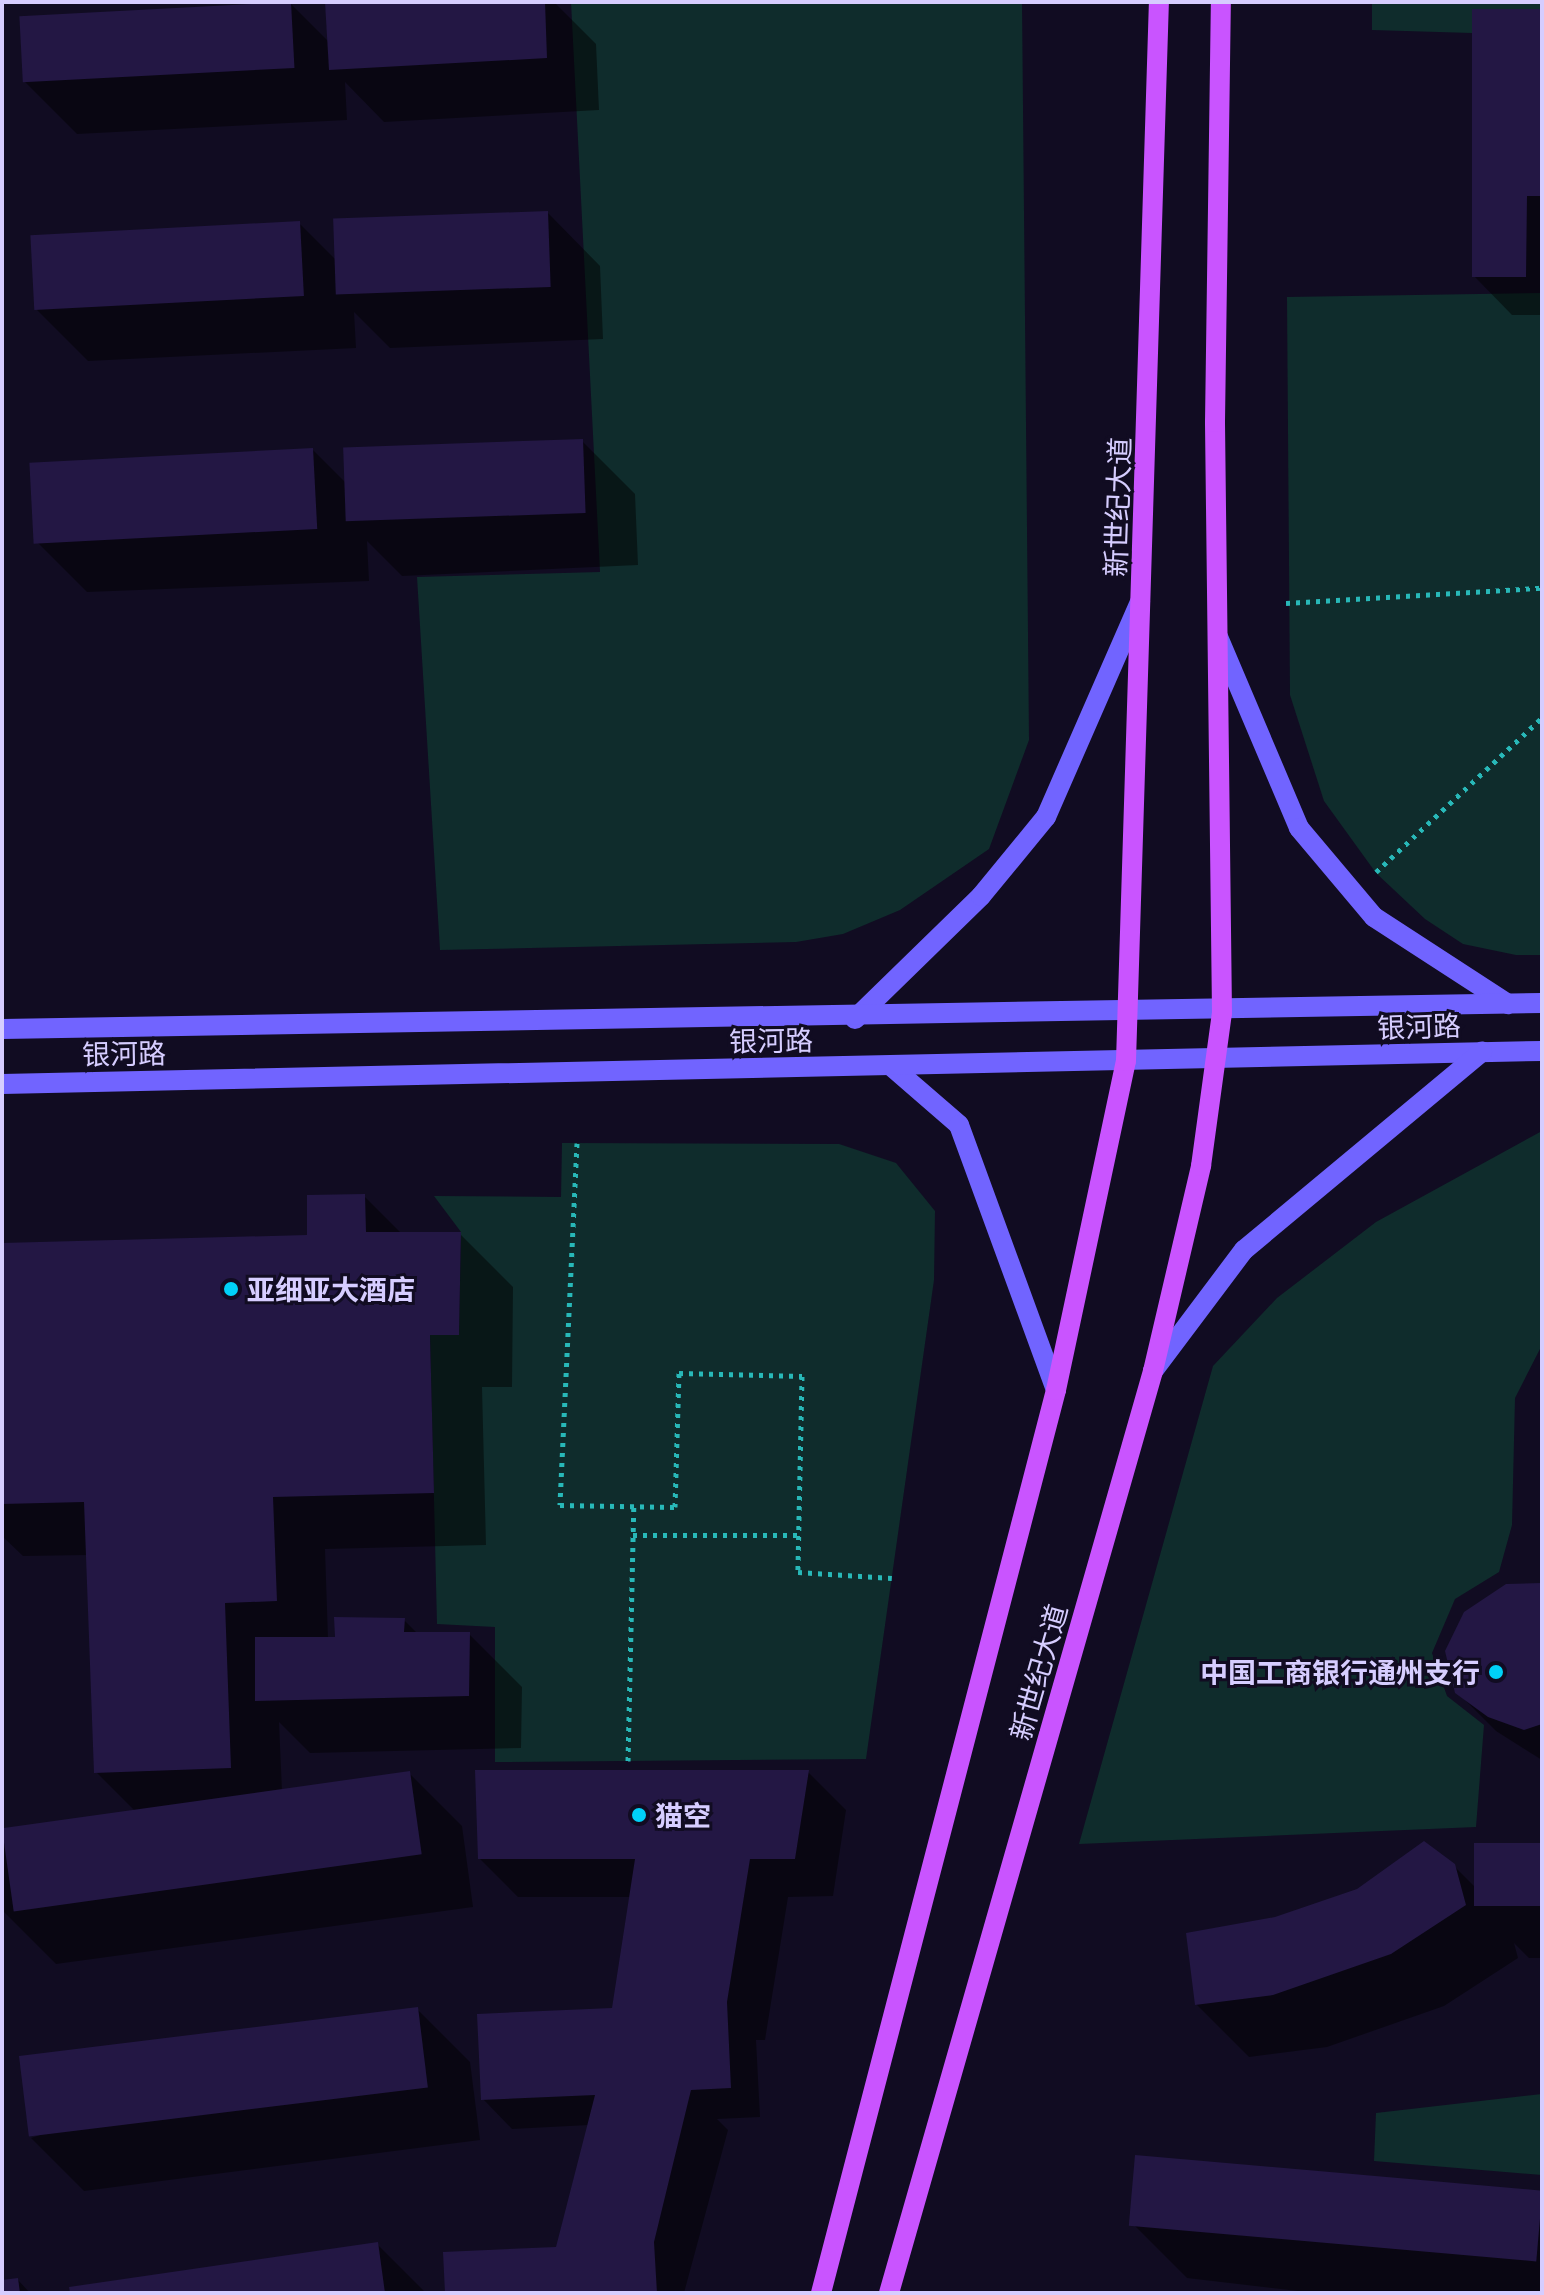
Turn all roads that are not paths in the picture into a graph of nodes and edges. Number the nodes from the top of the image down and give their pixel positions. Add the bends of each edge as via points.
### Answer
1 (1159, 2) edge
2 (1221, 2) edge
3 (1143, 595) junction
4 (1218, 637) junction
5 (1542, 1003) edge
6 (1508, 1004) junction
7 (1222, 1013) junction
8 (1131, 1014) junction
9 (855, 1019) junction
10 (2, 1029) edge
11 (1542, 1051) edge
12 (1482, 1052) junction
13 (1213, 1059) junction
14 (1126, 1061) junction
15 (891, 1066) junction
16 (2, 1084) edge
17 (1153, 1371) junction
18 (1056, 1390) junction
19 (821, 2293) edge
20 (889, 2293) edge

1 - 3 main road, 新世纪大道
2 - 4 main road
3 - 8 main road, 新世纪大道
3 - 9 main road via 1046,817 981,896
4 - 6 main road via 1299,828 1374,917
4 - 7 main road
5 - 6 main road, 银河路
6 - 7 main road, 银河路
7 - 8 main road, 银河路
7 - 13 main road, 新世纪大道
8 - 9 main road, 银河路
8 - 14 main road, 新世纪大道
9 - 10 main road, 银河路
11 - 12 main road, 银河路
12 - 13 main road, 银河路
12 - 17 main road via 1244,1250
13 - 14 main road, 银河路
13 - 17 main road, 新世纪大道 via 1201,1166
14 - 15 main road, 银河路
14 - 18 main road, 新世纪大道
15 - 16 main road, 银河路
15 - 18 main road via 959,1125
17 - 20 main road, 新世纪大道
18 - 19 main road, 新世纪大道

